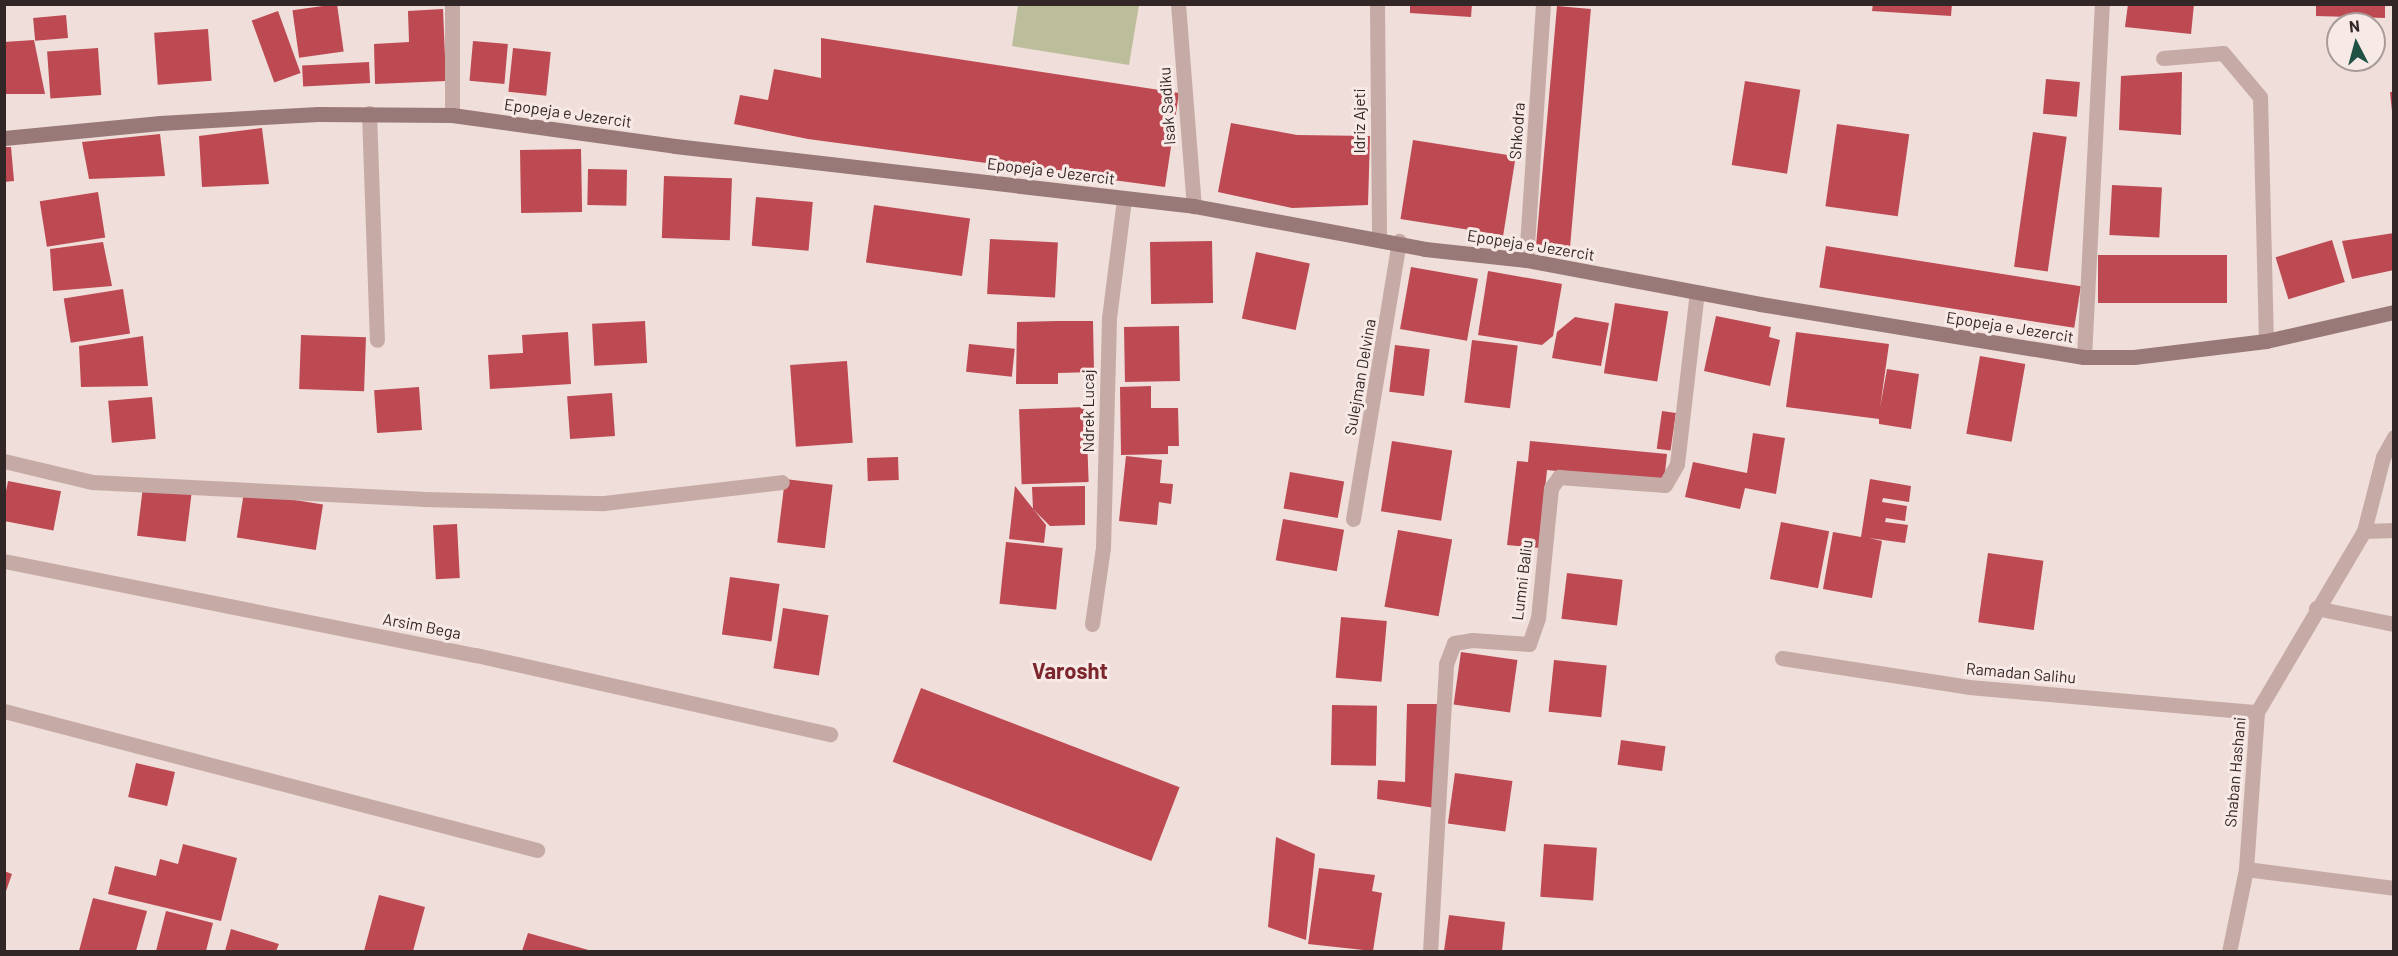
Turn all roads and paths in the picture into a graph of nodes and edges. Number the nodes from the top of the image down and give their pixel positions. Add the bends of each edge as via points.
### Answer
1 (452, 4) edge
2 (1178, 4) edge
3 (1377, 4) edge
4 (1543, 4) edge
5 (2102, 4) edge
6 (2163, 58) dead end
7 (369, 113) junction
8 (452, 115) junction
9 (4, 138) edge
10 (1124, 198) junction
11 (1194, 206) junction
12 (1379, 237) junction
13 (1399, 242) junction
14 (1526, 260) junction
15 (1697, 292) junction
16 (2394, 312) edge
17 (377, 340) dead end
18 (2266, 341) junction
19 (2084, 357) junction
20 (2394, 437) edge
21 (4, 461) edge
22 (782, 482) dead end
23 (1353, 519) dead end
24 (2394, 530) edge
25 (2364, 531) junction
26 (4, 561) edge
27 (2316, 608) junction
28 (1092, 624) dead end
29 (2394, 624) edge
30 (1782, 658) dead end
31 (4, 711) edge
32 (2257, 712) junction
33 (830, 734) dead end
34 (537, 850) dead end
35 (2246, 869) junction
36 (2394, 888) edge
37 (1430, 951) edge
38 (2229, 951) edge

1 - 8 street
2 - 11 street, Isak Sadiku
3 - 12 street, Idriz Ajeti
4 - 14 street, Shkodra
5 - 19 street, Epopeja e Jezercit
6 - 18 street via 2223,53 2260,97
7 - 8 main road, Epopeja e Jezercit
7 - 9 main road, Epopeja e Jezercit via 160,123
7 - 17 street
8 - 10 main road, Epopeja e Jezercit via 675,146
10 - 11 main road, Epopeja e Jezercit
10 - 28 street, Ndrek Lucaj via 1109,318 1103,548
11 - 12 main road, Epopeja e Jezercit
12 - 13 main road, Epopeja e Jezercit
13 - 14 main road, Epopeja e Jezercit via 1425,249
13 - 23 street, Sulejman Delvina
14 - 15 main road, Epopeja e Jezercit
15 - 19 main road, Epopeja e Jezercit
15 - 37 street, Lumni Baliu via 1677,464 1665,485 1558,477 1551,488 1538,618 1529,644 1472,640 1454,643 1445,679
16 - 18 main road, Epopeja e Jezercit
18 - 19 main road, Epopeja e Jezercit via 2134,357
20 - 25 street, Shaban Hashani via 2383,457
21 - 22 street via 92,482 422,499 604,503
24 - 25 street
25 - 27 street, Shaban Hashani
26 - 33 street, Arsim Bega via 476,655
27 - 29 street
27 - 32 street, Shaban Hashani
30 - 32 street, Ramadan Salihu via 1969,687
31 - 34 street
32 - 35 street, Shaban Hashani
35 - 36 street
35 - 38 street, Shaban Hashani

